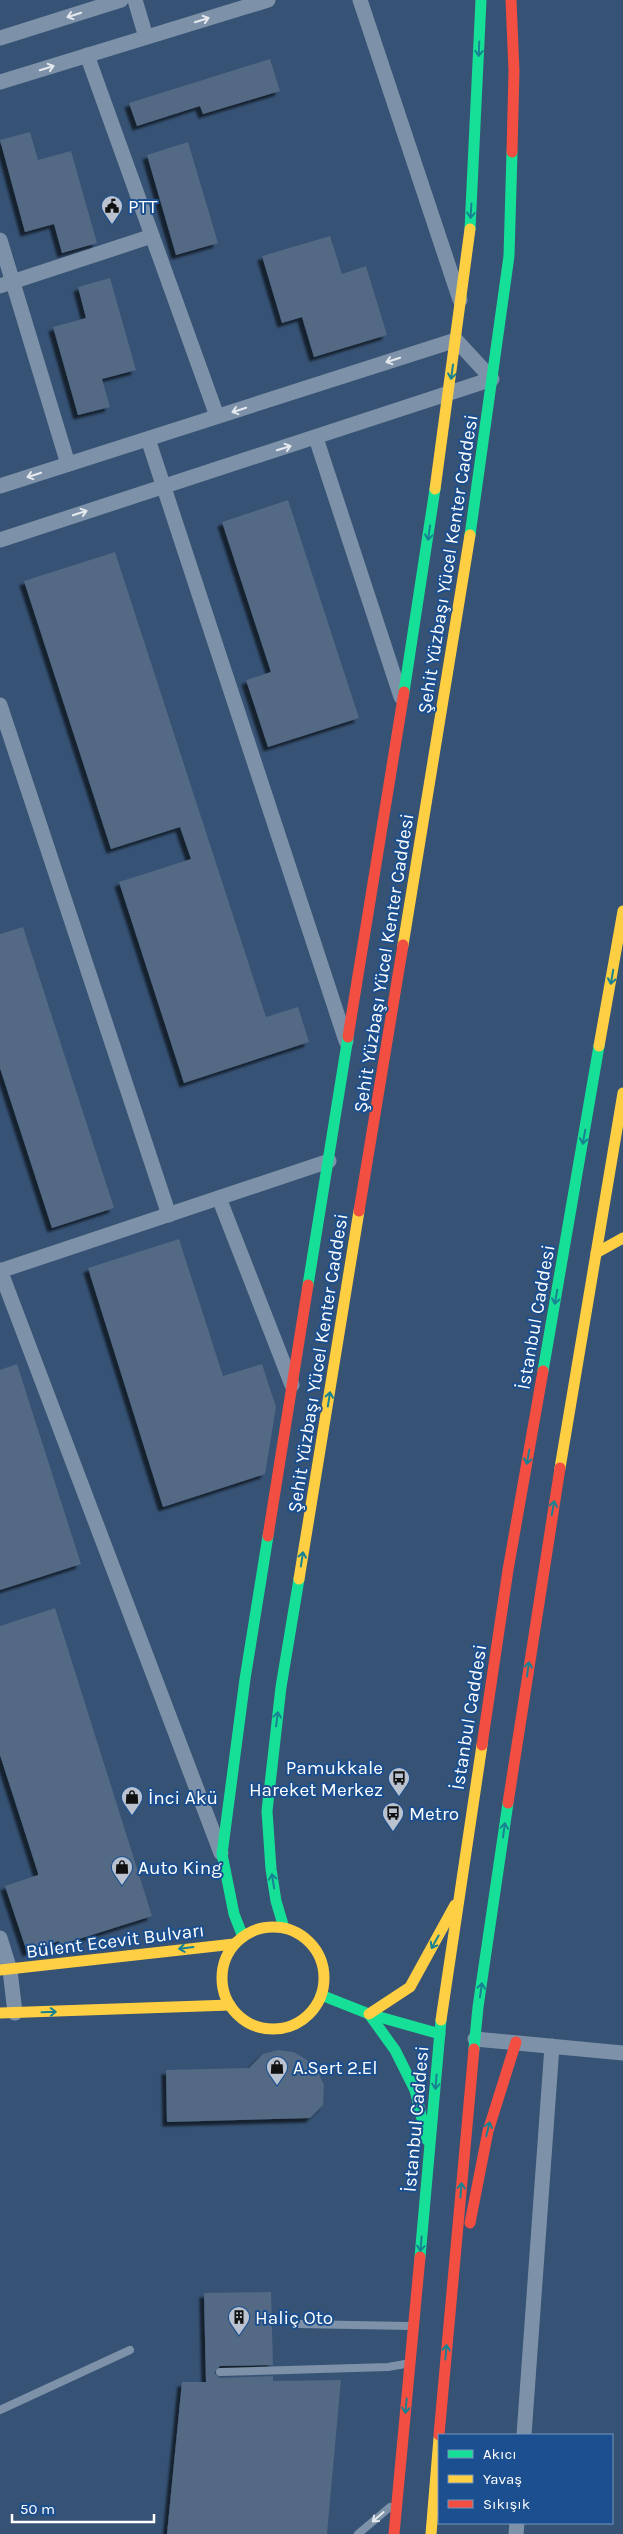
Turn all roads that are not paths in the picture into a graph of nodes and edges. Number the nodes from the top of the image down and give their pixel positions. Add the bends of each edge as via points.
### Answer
1 (121, 0) edge
2 (134, 0) edge
3 (268, 0) edge
4 (360, 0) edge
5 (480, 0) edge
6 (511, 0) edge
7 (146, 37) junction
8 (0, 38) edge
9 (87, 55) junction
10 (0, 82) edge
11 (152, 236) junction
12 (0, 240) edge
13 (7, 284) edge
14 (461, 304) junction
15 (456, 340) junction
16 (492, 379) junction
17 (448, 395) junction
18 (218, 416) junction
19 (316, 438) junction
20 (148, 439) junction
21 (68, 464) junction
22 (164, 485) junction
23 (0, 486) edge
24 (0, 540) edge
25 (402, 700) junction
26 (0, 705) edge
27 (623, 911) edge
28 (347, 1045) junction
29 (623, 1093) edge
30 (621, 1121) edge
31 (329, 1161) junction
32 (219, 1198) junction
33 (168, 1215) junction
34 (623, 1238) edge
35 (596, 1253) junction
36 (0, 1271) edge
37 (292, 1385) junction
38 (222, 1854) junction
39 (458, 1900) junction
40 (284, 1928) junction
41 (0, 1938) edge
42 (239, 1940) junction
43 (5, 1970) edge
44 (321, 1994) junction
45 (230, 2005) junction
46 (0, 2013) edge
47 (16, 2013) junction
48 (369, 2014) junction
49 (445, 2034) junction
50 (471, 2038) junction
51 (516, 2042) junction
52 (552, 2046) junction
53 (623, 2053) edge
54 (430, 2149) junction
55 (298, 2324) dead end
56 (413, 2326) junction
57 (448, 2331) junction
58 (130, 2350) dead end
59 (410, 2363) junction
60 (220, 2372) dead end
61 (0, 2410) edge
62 (439, 2434) edge
63 (524, 2434) edge
64 (438, 2449) edge
65 (397, 2501) junction
66 (358, 2534) edge
67 (394, 2534) edge
68 (431, 2534) edge

1 -> 8 street
2 - 7 street
7 -> 3 street
4 - 14 street
5 -> 14 main road, Şehit Yüzbaşı Yücel Kenter Caddesi via 469,238
6 - 16 main road, Şehit Yüzbaşı Yücel Kenter Caddesi via 514,71 509,256
7 - 9 street
10 -> 9 street
9 - 11 street
11 - 13 street
11 - 18 street
12 - 13 street
13 - 21 street
14 - 15 main road, Şehit Yüzbaşı Yücel Kenter Caddesi
15 - 16 street
15 -> 17 main road, Şehit Yüzbaşı Yücel Kenter Caddesi
15 -> 18 street
16 - 17 street
40 -> 16 main road, Şehit Yüzbaşı Yücel Kenter Caddesi via 271,1870 267,1811 281,1687 466,566
17 - 19 street
17 -> 25 main road, Şehit Yüzbaşı Yücel Kenter Caddesi
18 - 20 street
22 -> 19 street
19 - 25 street
20 - 21 street
20 - 22 street
21 -> 23 street
24 -> 22 street
22 - 28 street
25 - 28 main road, Şehit Yüzbaşı Yücel Kenter Caddesi
26 - 33 street
27 -> 39 main road, İstanbul Caddesi via 508,1570
28 - 31 main road, Şehit Yüzbaşı Yücel Kenter Caddesi
29 - 30 main road
30 - 35 main road
31 - 32 street
31 - 37 main road, Şehit Yüzbaşı Yücel Kenter Caddesi
32 - 33 street
32 - 37 street
33 - 36 street
34 - 35 main road
50 -> 35 main road via 542,1572
36 - 38 street
37 - 38 main road, Şehit Yüzbaşı Yücel Kenter Caddesi via 244,1678
38 - 42 main road
39 -> 48 main road via 410,1987
39 - 49 main road, İstanbul Caddesi
40 - 42 main road via 251,1931
40 - 44 main road via 300,1935 313,1947 324,1978
41 - 43 street
42 -> 43 main road, Bülent Ecevit Bulvarı
42 - 45 main road via 227,1955 222,1974 222,1988
43 - 47 street
44 - 45 main road via 313,2009 286,2027 269,2029 253,2025
44 - 48 main road
47 -> 45 main road
46 - 47 main road
48 - 49 main road
48 - 54 main road via 395,2050 415,2090
49 -> 54 main road, İstanbul Caddesi
50 - 51 street
57 -> 50 main road
51 - 52 street
57 -> 51 main road via 465,2257 487,2131
52 - 53 street
52 - 63 street
54 -> 56 main road, İstanbul Caddesi
55 - 56 lane
56 - 59 main road, İstanbul Caddesi
62 -> 57 main road
58 - 61 lane
59 - 60 lane via 388,2367
59 -> 65 main road, İstanbul Caddesi
64 - 68 main road
65 -> 66 lane
65 - 67 main road, İstanbul Caddesi

